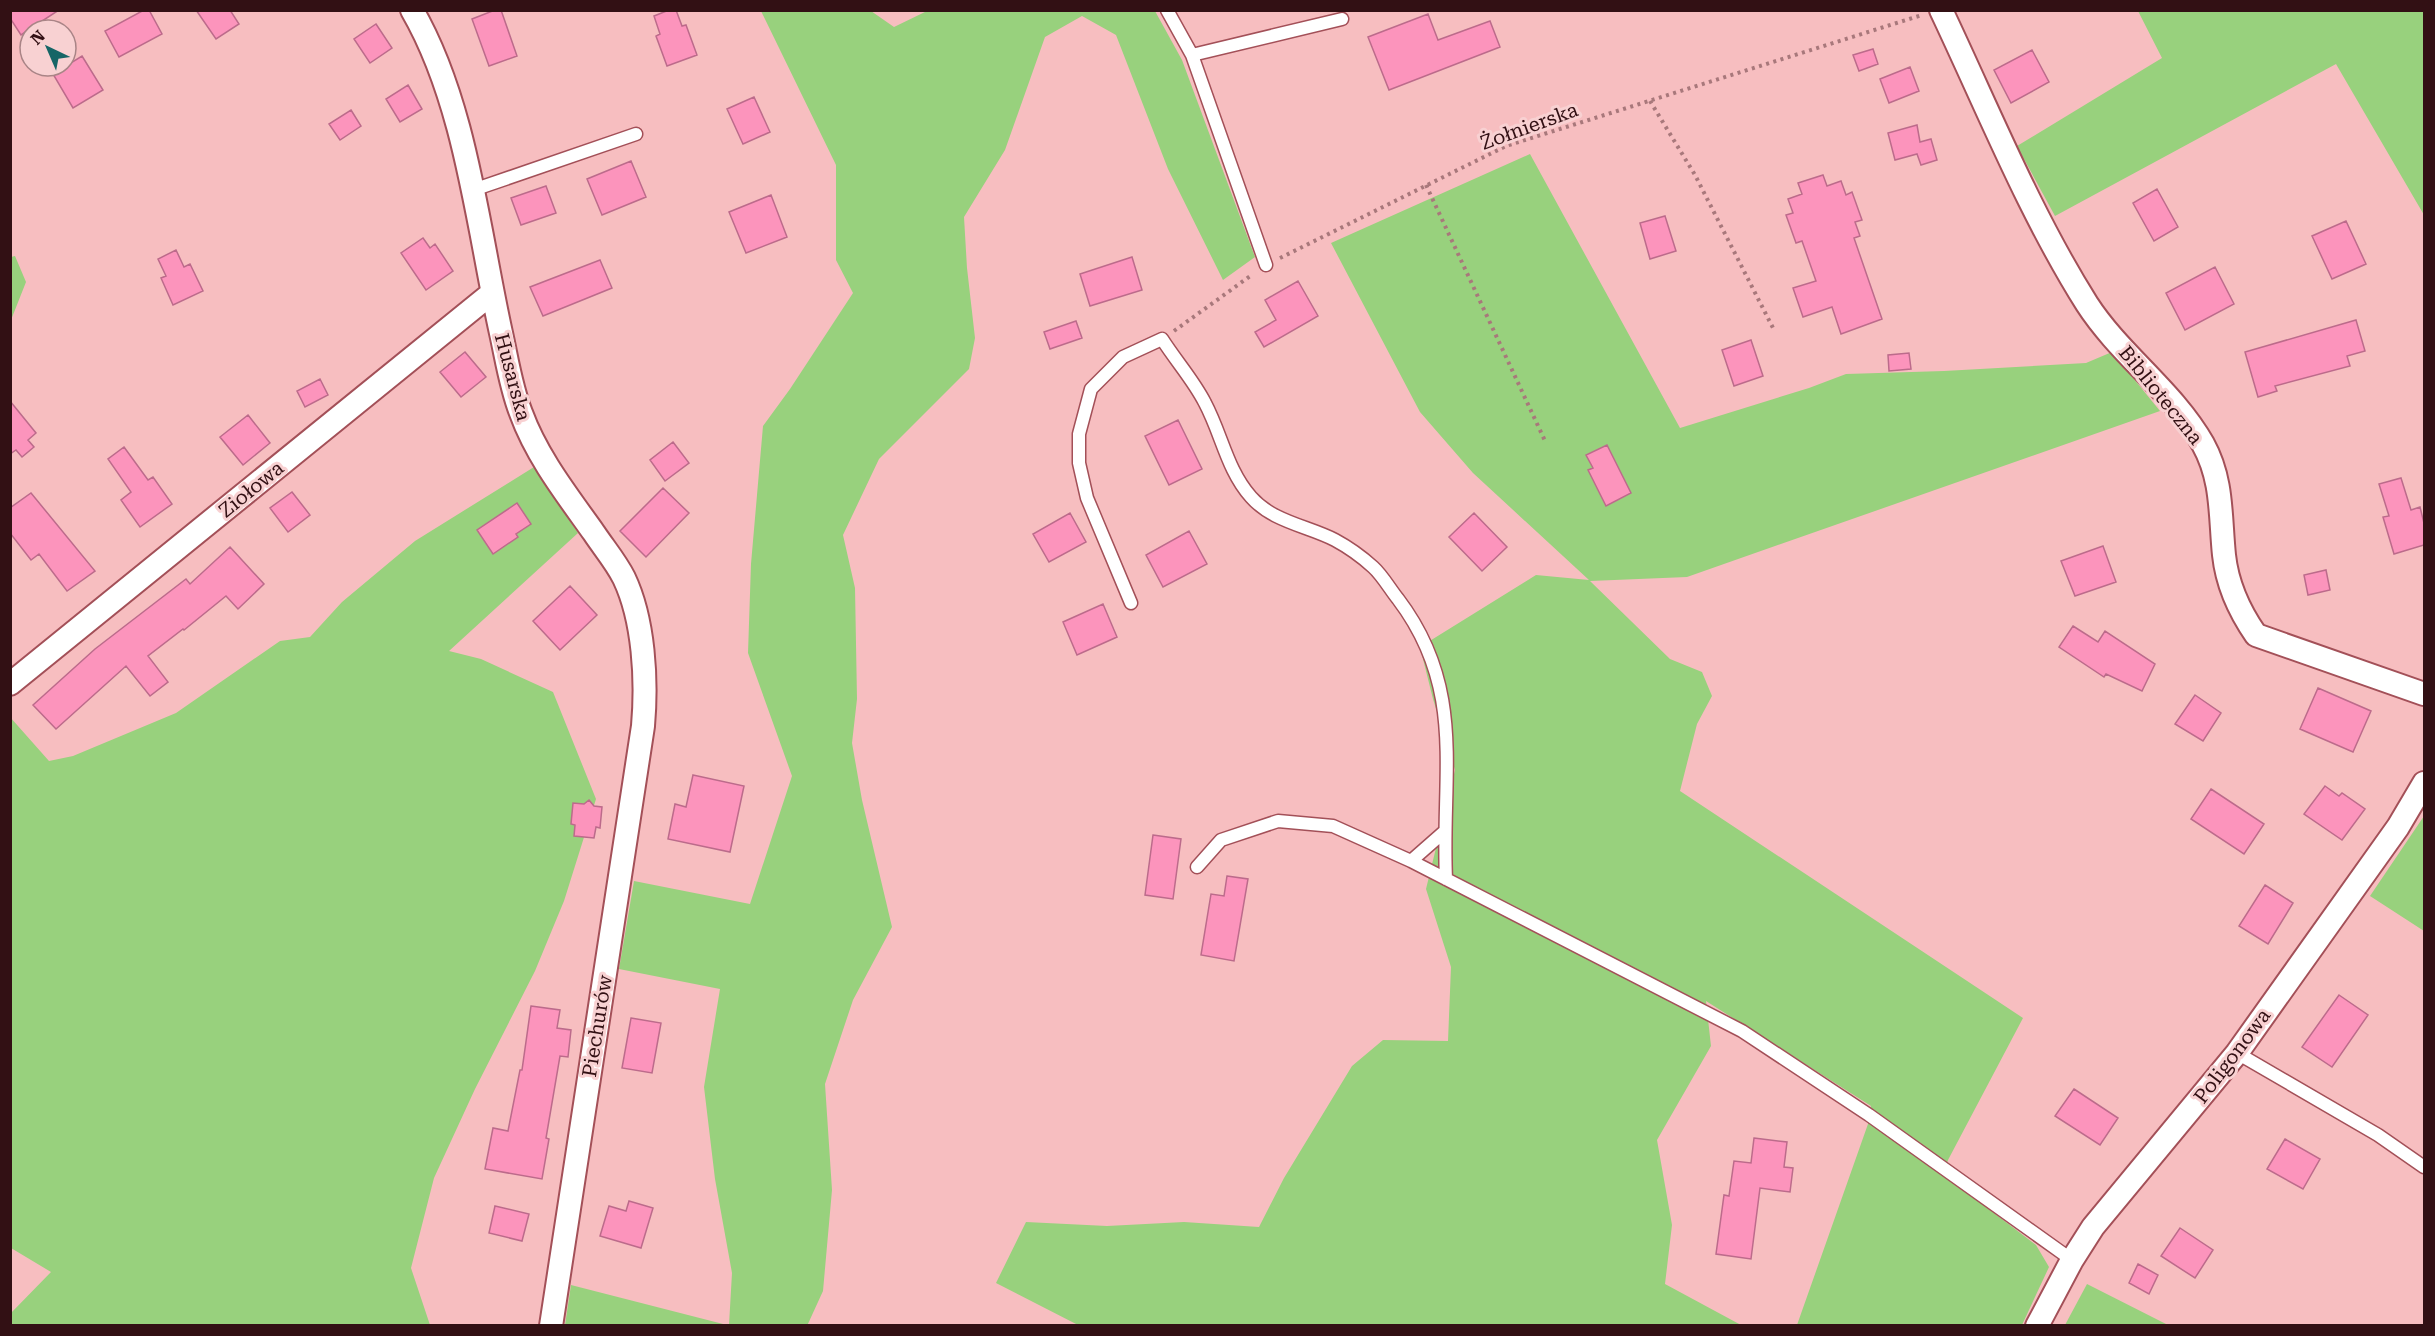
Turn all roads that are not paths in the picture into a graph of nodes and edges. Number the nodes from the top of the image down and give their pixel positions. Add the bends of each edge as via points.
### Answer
1 (412, 10) edge
2 (1167, 10) edge
3 (1934, 12) edge
4 (1342, 19) dead end
5 (1192, 55) junction
6 (636, 134) dead end
7 (472, 190) junction
8 (1266, 265) road end
9 (492, 293) junction
10 (1131, 603) dead end
11 (10, 684) edge
12 (2424, 694) edge
13 (643, 726) joint
14 (2424, 783) edge
15 (1444, 832) junction
16 (1411, 861) junction
17 (1197, 867) dead end
18 (1446, 879) junction
19 (2237, 1053) junction
20 (2424, 1167) edge
21 (2072, 1260) junction
22 (551, 1326) edge
23 (2037, 1326) edge

1 - 7 street, Husarska via 446,81
2 - 5 lane
3 - 12 street, Biblioteczna via 2042,225 2089,306 2203,444 2215,469 2221,499 2224,557 2241,613 2256,634
4 - 5 lane
5 - 8 lane
6 - 7 lane
7 - 9 street, Husarska
9 - 11 street, Ziołowa
9 - 13 street, Husarska via 527,430 613,559 632,600 644,669
10 - 15 lane via 1087,498 1079,463 1078,434 1091,389 1123,357 1162,339 1205,403 1235,475 1252,499 1276,517 1336,541 1374,568 1408,612 1431,652 1444,700 1448,766
13 - 22 street, Piechurów
14 - 19 street, Poligonowa via 2398,827
15 - 16 lane
15 - 18 lane
16 - 17 lane via 1334,826 1278,821 1221,840
16 - 18 lane
18 - 21 lane via 1742,1031 1869,1115
19 - 20 lane
19 - 21 street, Poligonowa via 2093,1227
21 - 23 street, Poligonowa

